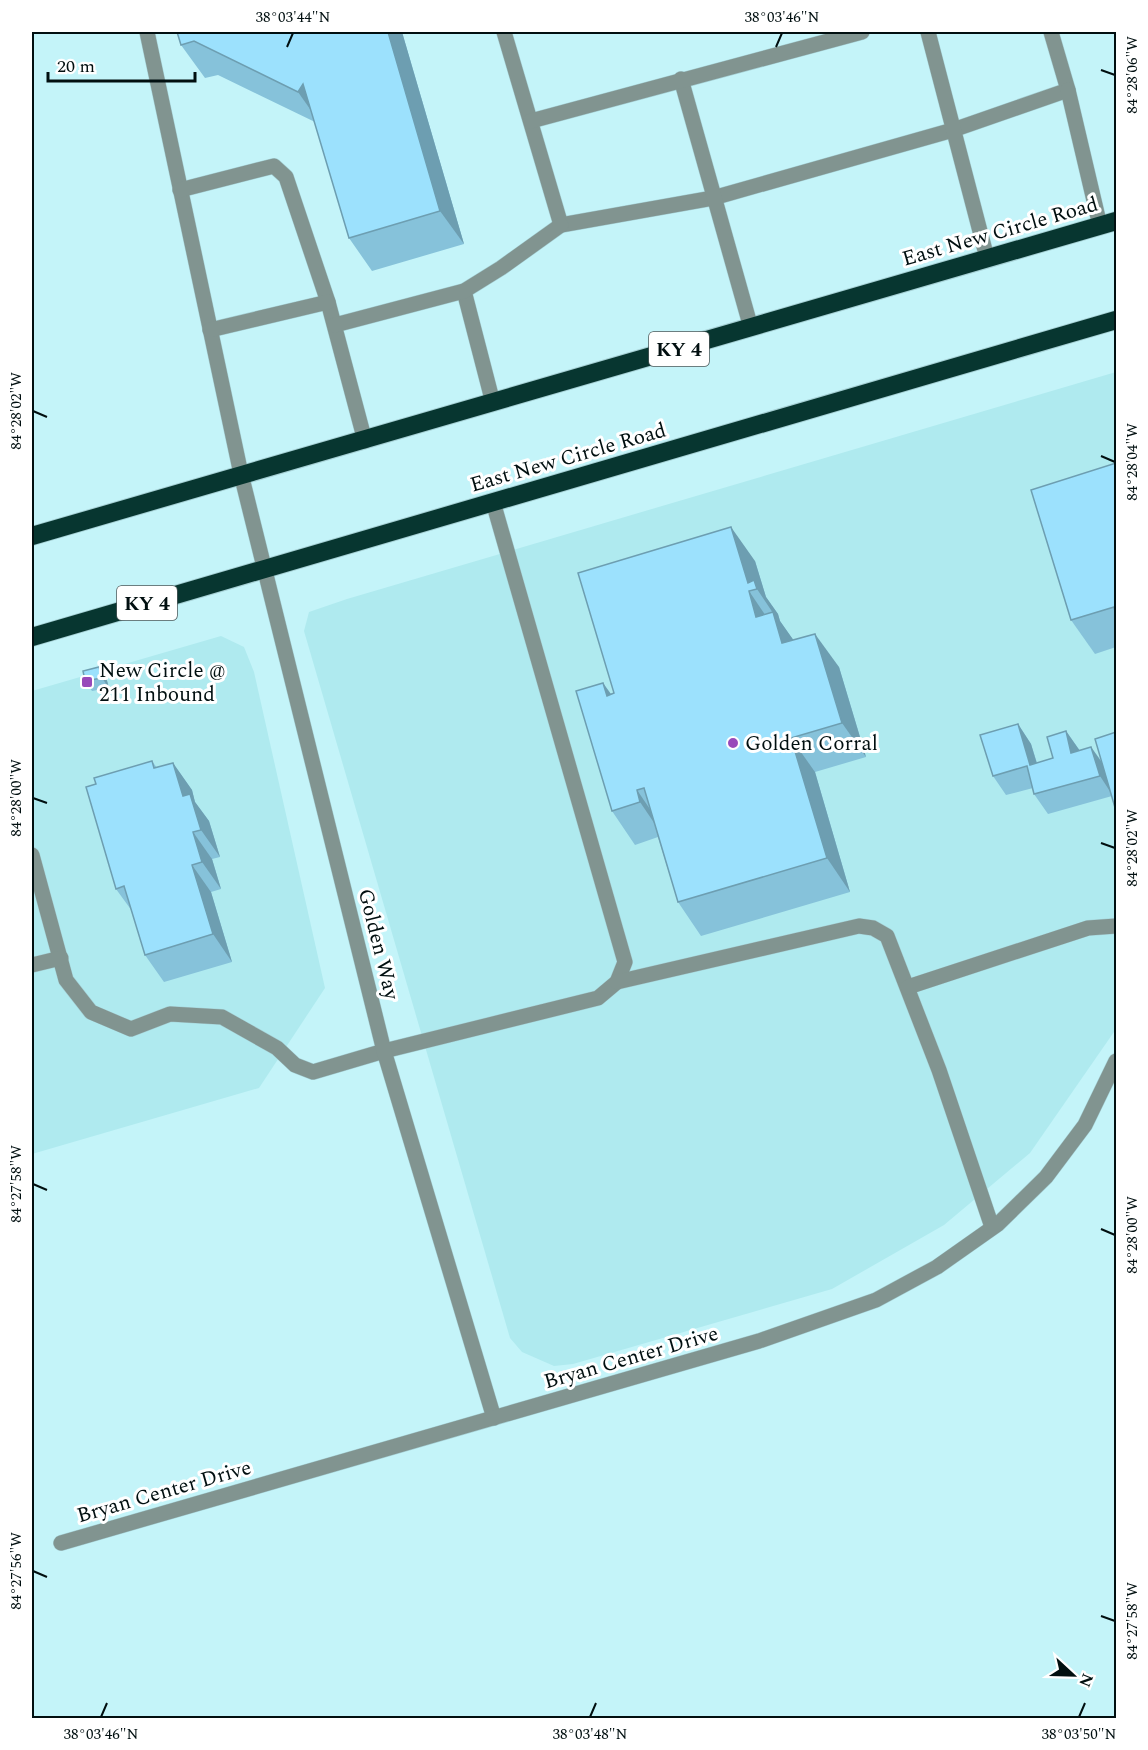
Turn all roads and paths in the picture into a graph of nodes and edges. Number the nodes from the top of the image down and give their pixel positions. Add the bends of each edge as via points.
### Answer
1 (147, 32) edge
2 (504, 32) edge
3 (862, 32) edge
4 (928, 32) edge
5 (1051, 32) edge
6 (681, 79) junction
7 (1068, 90) junction
8 (531, 121) junction
9 (953, 130) junction
10 (180, 190) junction
11 (713, 198) junction
12 (1108, 224) edge
13 (561, 225) junction
14 (987, 258) junction
15 (464, 291) junction
16 (328, 302) junction
17 (1116, 320) edge
18 (335, 325) junction
19 (751, 328) junction
20 (210, 330) junction
21 (493, 403) junction
22 (365, 441) junction
23 (241, 474) junction
24 (493, 502) junction
25 (32, 536) edge
26 (263, 569) junction
27 (32, 637) edge
28 (32, 855) edge
29 (1116, 926) edge
30 (61, 958) junction
31 (32, 965) edge
32 (617, 982) junction
33 (908, 987) junction
34 (384, 1051) junction
35 (1116, 1061) edge
36 (992, 1227) junction
37 (494, 1418) junction
38 (61, 1543) dead end

1 - 10 street, Golden Way
2 - 8 street
3 - 6 street
4 - 9 street
5 - 7 street
6 - 8 street
6 - 11 street
7 - 9 street
7 - 12 street
8 - 13 street
9 - 11 street
9 - 14 street
10 - 16 street via 274,166 286,177
10 - 20 street, Golden Way
11 - 13 street
11 - 19 street
12 - 14 highway, East New Circle Road / KY 4
13 - 15 street
14 - 19 highway, East New Circle Road / KY 4
15 - 18 street
15 - 21 street
16 - 18 street
16 - 20 street
17 - 24 highway, East New Circle Road / KY 4
18 - 22 street
19 - 21 highway, East New Circle Road / KY 4
20 - 23 street, Golden Way
21 - 22 highway, East New Circle Road / KY 4
22 - 23 highway, East New Circle Road / KY 4
23 - 25 highway, East New Circle Road / KY 4
23 - 26 street, Golden Way
24 - 26 highway, East New Circle Road / KY 4
24 - 32 street via 625,962
26 - 27 highway, East New Circle Road / KY 4
26 - 34 street, Golden Way
28 - 30 street
29 - 33 street via 1088,928
30 - 31 street
30 - 34 street via 66,980 92,1012 131,1029 171,1014 222,1017 277,1048 295,1065 314,1072
32 - 33 street via 859,926 887,936
32 - 34 street via 598,999
33 - 36 street
34 - 37 street, Golden Way
35 - 36 street, Bryan Center Drive via 1085,1125 1046,1177
36 - 37 street, Bryan Center Drive via 937,1267 876,1300 759,1341
37 - 38 street, Bryan Center Drive

